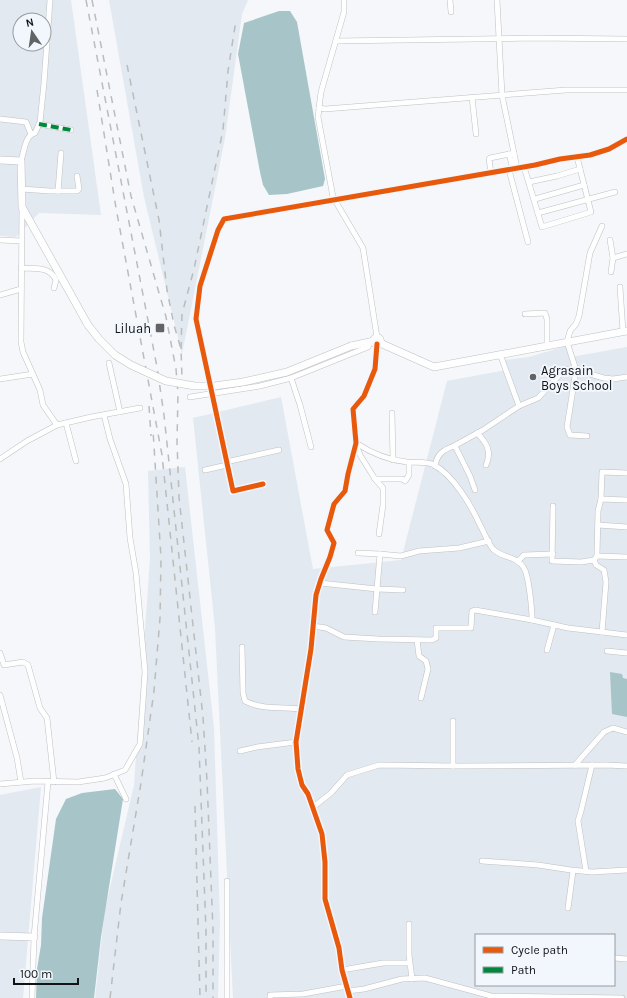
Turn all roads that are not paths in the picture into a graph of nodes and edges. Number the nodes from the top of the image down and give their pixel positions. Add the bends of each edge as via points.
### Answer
1 (50, 0) edge
2 (344, 0) edge
3 (450, 0) edge
4 (497, 0) edge
5 (451, 12) dead end
6 (500, 38) junction
7 (627, 39) edge
8 (336, 41) junction
9 (627, 90) edge
10 (502, 95) junction
11 (472, 97) junction
12 (319, 108) junction
13 (0, 118) edge
14 (39, 124) junction
15 (71, 130) dead end
16 (31, 134) junction
17 (476, 134) dead end
18 (627, 139) edge
19 (61, 153) dead end
20 (512, 153) junction
21 (577, 157) junction
22 (0, 160) edge
23 (21, 161) junction
24 (524, 167) junction
25 (513, 169) junction
26 (580, 169) junction
27 (491, 172) junction
28 (77, 176) dead end
29 (529, 182) junction
30 (584, 185) junction
31 (21, 189) junction
32 (58, 191) junction
33 (615, 192) dead end
34 (535, 199) junction
35 (335, 200) junction
36 (588, 200) junction
37 (22, 207) junction
38 (538, 213) junction
39 (602, 226) dead end
40 (0, 240) edge
41 (21, 240) junction
42 (610, 240) dead end
43 (528, 242) dead end
44 (627, 254) edge
45 (613, 258) junction
46 (21, 268) junction
47 (611, 272) dead end
48 (620, 287) dead end
49 (54, 288) dead end
50 (21, 289) junction
51 (0, 295) edge
52 (525, 314) dead end
53 (625, 331) edge
54 (376, 341) junction
55 (567, 342) junction
56 (547, 346) junction
57 (500, 354) junction
58 (108, 363) dead end
59 (576, 370) junction
60 (33, 374) junction
61 (627, 377) edge
62 (291, 378) junction
63 (0, 379) edge
64 (211, 393) junction
65 (190, 398) dead end
66 (519, 406) junction
67 (140, 408) dead end
68 (120, 412) junction
69 (392, 413) dead end
70 (104, 415) junction
71 (66, 423) junction
72 (57, 425) junction
73 (477, 433) junction
74 (587, 436) dead end
75 (356, 443) junction
76 (454, 446) junction
77 (311, 448) dead end
78 (279, 450) dead end
79 (0, 459) edge
80 (393, 460) junction
81 (76, 461) dead end
82 (409, 462) junction
83 (227, 463) junction
84 (486, 465) dead end
85 (435, 466) junction
86 (205, 470) dead end
87 (627, 473) edge
88 (375, 479) junction
89 (263, 484) dead end
90 (475, 490) dead end
91 (601, 499) junction
92 (627, 500) edge
93 (553, 506) dead end
94 (598, 525) junction
95 (627, 527) edge
96 (379, 534) dead end
97 (489, 541) junction
98 (358, 553) dead end
99 (380, 554) junction
100 (553, 554) junction
101 (627, 557) edge
102 (596, 558) junction
103 (518, 561) junction
104 (320, 583) junction
105 (377, 590) junction
106 (403, 590) dead end
107 (375, 612) dead end
108 (532, 620) junction
109 (554, 625) junction
110 (313, 626) junction
111 (602, 632) junction
112 (627, 634) edge
113 (417, 640) junction
114 (242, 647) dead end
115 (547, 650) dead end
116 (607, 651) dead end
117 (0, 653) edge
118 (627, 653) edge
119 (0, 695) edge
120 (420, 698) dead end
121 (302, 709) junction
122 (454, 721) dead end
123 (627, 732) edge
124 (296, 742) junction
125 (240, 751) dead end
126 (575, 765) junction
127 (592, 765) junction
128 (453, 766) junction
129 (627, 766) edge
130 (114, 774) junction
131 (21, 782) junction
132 (51, 782) junction
133 (0, 784) edge
134 (126, 798) dead end
135 (312, 808) junction
136 (482, 861) dead end
137 (627, 870) edge
138 (573, 871) junction
139 (586, 872) junction
140 (227, 882) dead end
141 (568, 908) dead end
142 (409, 924) dead end
143 (0, 936) edge
144 (34, 937) junction
145 (615, 958) edge
146 (627, 959) edge
147 (409, 963) junction
148 (342, 970) junction
149 (412, 979) junction
150 (347, 989) junction
151 (32, 998) edge
152 (227, 998) edge
153 (270, 998) edge
154 (350, 998) edge
155 (622, 998) edge

1 - 14 street
2 - 8 street via 344,12
3 - 5 street
4 - 6 street
6 - 7 street
6 - 8 street
6 - 10 street
8 - 12 street
9 - 10 street via 566,90
10 - 11 street
10 - 20 street
11 - 12 street
11 - 17 street
12 - 35 street via 318,117
13 - 16 street via 26,122
14 - 15 street
14 - 16 street via 35,133
16 - 23 street
18 - 21 street via 609,149
19 - 32 street
20 - 25 street
20 - 27 street via 490,158
21 - 24 street
21 - 26 street
22 - 23 street
23 - 31 street
24 - 25 street
24 - 29 street
25 - 27 street
25 - 43 street
26 - 29 street
26 - 30 street
27 - 35 street
28 - 32 street via 78,191
29 - 34 street
30 - 34 street
30 - 36 street
31 - 32 street
31 - 37 street
33 - 36 street
34 - 38 street
35 - 54 street via 363,248
35 - 64 street via 224,219 218,230 196,305 196,319
36 - 38 street
36 - 38 street via 591,212 542,227
37 - 41 street
37 - 54 street, bridge via 88,326 115,355 166,381 195,386 243,382 287,372 351,346
39 - 55 street via 590,253 579,316
40 - 41 street
41 - 46 street
42 - 45 street
44 - 45 street
45 - 47 street
46 - 49 street via 43,269 52,273 56,280
46 - 50 street
48 - 53 street
50 - 51 street
50 - 60 street via 21,342
52 - 56 street via 545,313
53 - 55 street
54 - 57 street via 434,366
54 - 62 street via 368,347
54 - 75 street via 375,369 364,396 353,409
55 - 56 street
55 - 59 street
56 - 57 street
57 - 66 street
58 - 68 street
59 - 61 street via 604,378
59 - 66 street via 564,370 538,398
59 - 74 street via 567,427 570,435
60 - 63 street
60 - 72 street via 43,405
62 - 64 street via 260,386
62 - 77 street
64 - 65 street
64 - 83 street
66 - 73 street
67 - 68 street
68 - 70 street
69 - 80 street
70 - 71 street
70 - 130 street via 126,484 145,672 140,744 125,770
71 - 72 street
71 - 81 street
72 - 79 street
73 - 76 street
73 - 84 street via 488,445 490,452
75 - 80 street via 375,454
75 - 88 street via 360,455
75 - 104 street via 345,491 334,504 327,530 334,543
76 - 85 street via 437,456
76 - 90 street
78 - 83 street
80 - 82 street
82 - 85 street
82 - 88 street via 409,475 405,481
83 - 86 street
83 - 89 street via 233,491
85 - 97 street via 458,486
87 - 91 street via 602,472
88 - 96 street via 383,488
91 - 92 street
91 - 94 street
93 - 100 street
94 - 95 street
94 - 102 street
97 - 99 street via 402,556
97 - 103 street via 494,550
98 - 99 street
99 - 105 street
100 - 102 street via 552,561 581,562
100 - 103 street via 524,555
101 - 102 street
102 - 111 street via 596,565 604,570 606,582
103 - 108 street via 524,570
104 - 105 street
104 - 110 street
105 - 106 street
105 - 107 street
108 - 109 street
108 - 113 street via 475,610 472,611 471,628 436,628 436,638
109 - 111 street
109 - 115 street
110 - 113 street via 326,628 344,637
110 - 121 street
111 - 112 street
113 - 120 street via 419,656 426,661 428,669
114 - 121 street via 245,701 267,707
116 - 118 street
117 - 132 street via 4,665 23,662 28,665 40,708 47,718
119 - 131 street
121 - 124 street
122 - 128 street
123 - 126 street via 613,728 604,732
124 - 125 street
124 - 135 street via 298,769
126 - 127 street
126 - 128 street
127 - 129 street
127 - 139 street via 578,821
128 - 135 street via 379,765 347,775 331,793
130 - 132 street via 78,782
130 - 134 street
131 - 132 street
131 - 133 street
132 - 144 street
135 - 148 street via 322,834 325,899 339,948
136 - 138 street via 538,865
137 - 139 street
138 - 139 street
138 - 141 street
140 - 152 street
142 - 147 street
143 - 144 street
144 - 151 street
145 - 146 street
147 - 148 street via 383,963
147 - 149 street
148 - 150 street
149 - 150 street via 402,979 364,989
149 - 155 street via 425,978 491,996
150 - 153 street via 270,995
150 - 154 street

